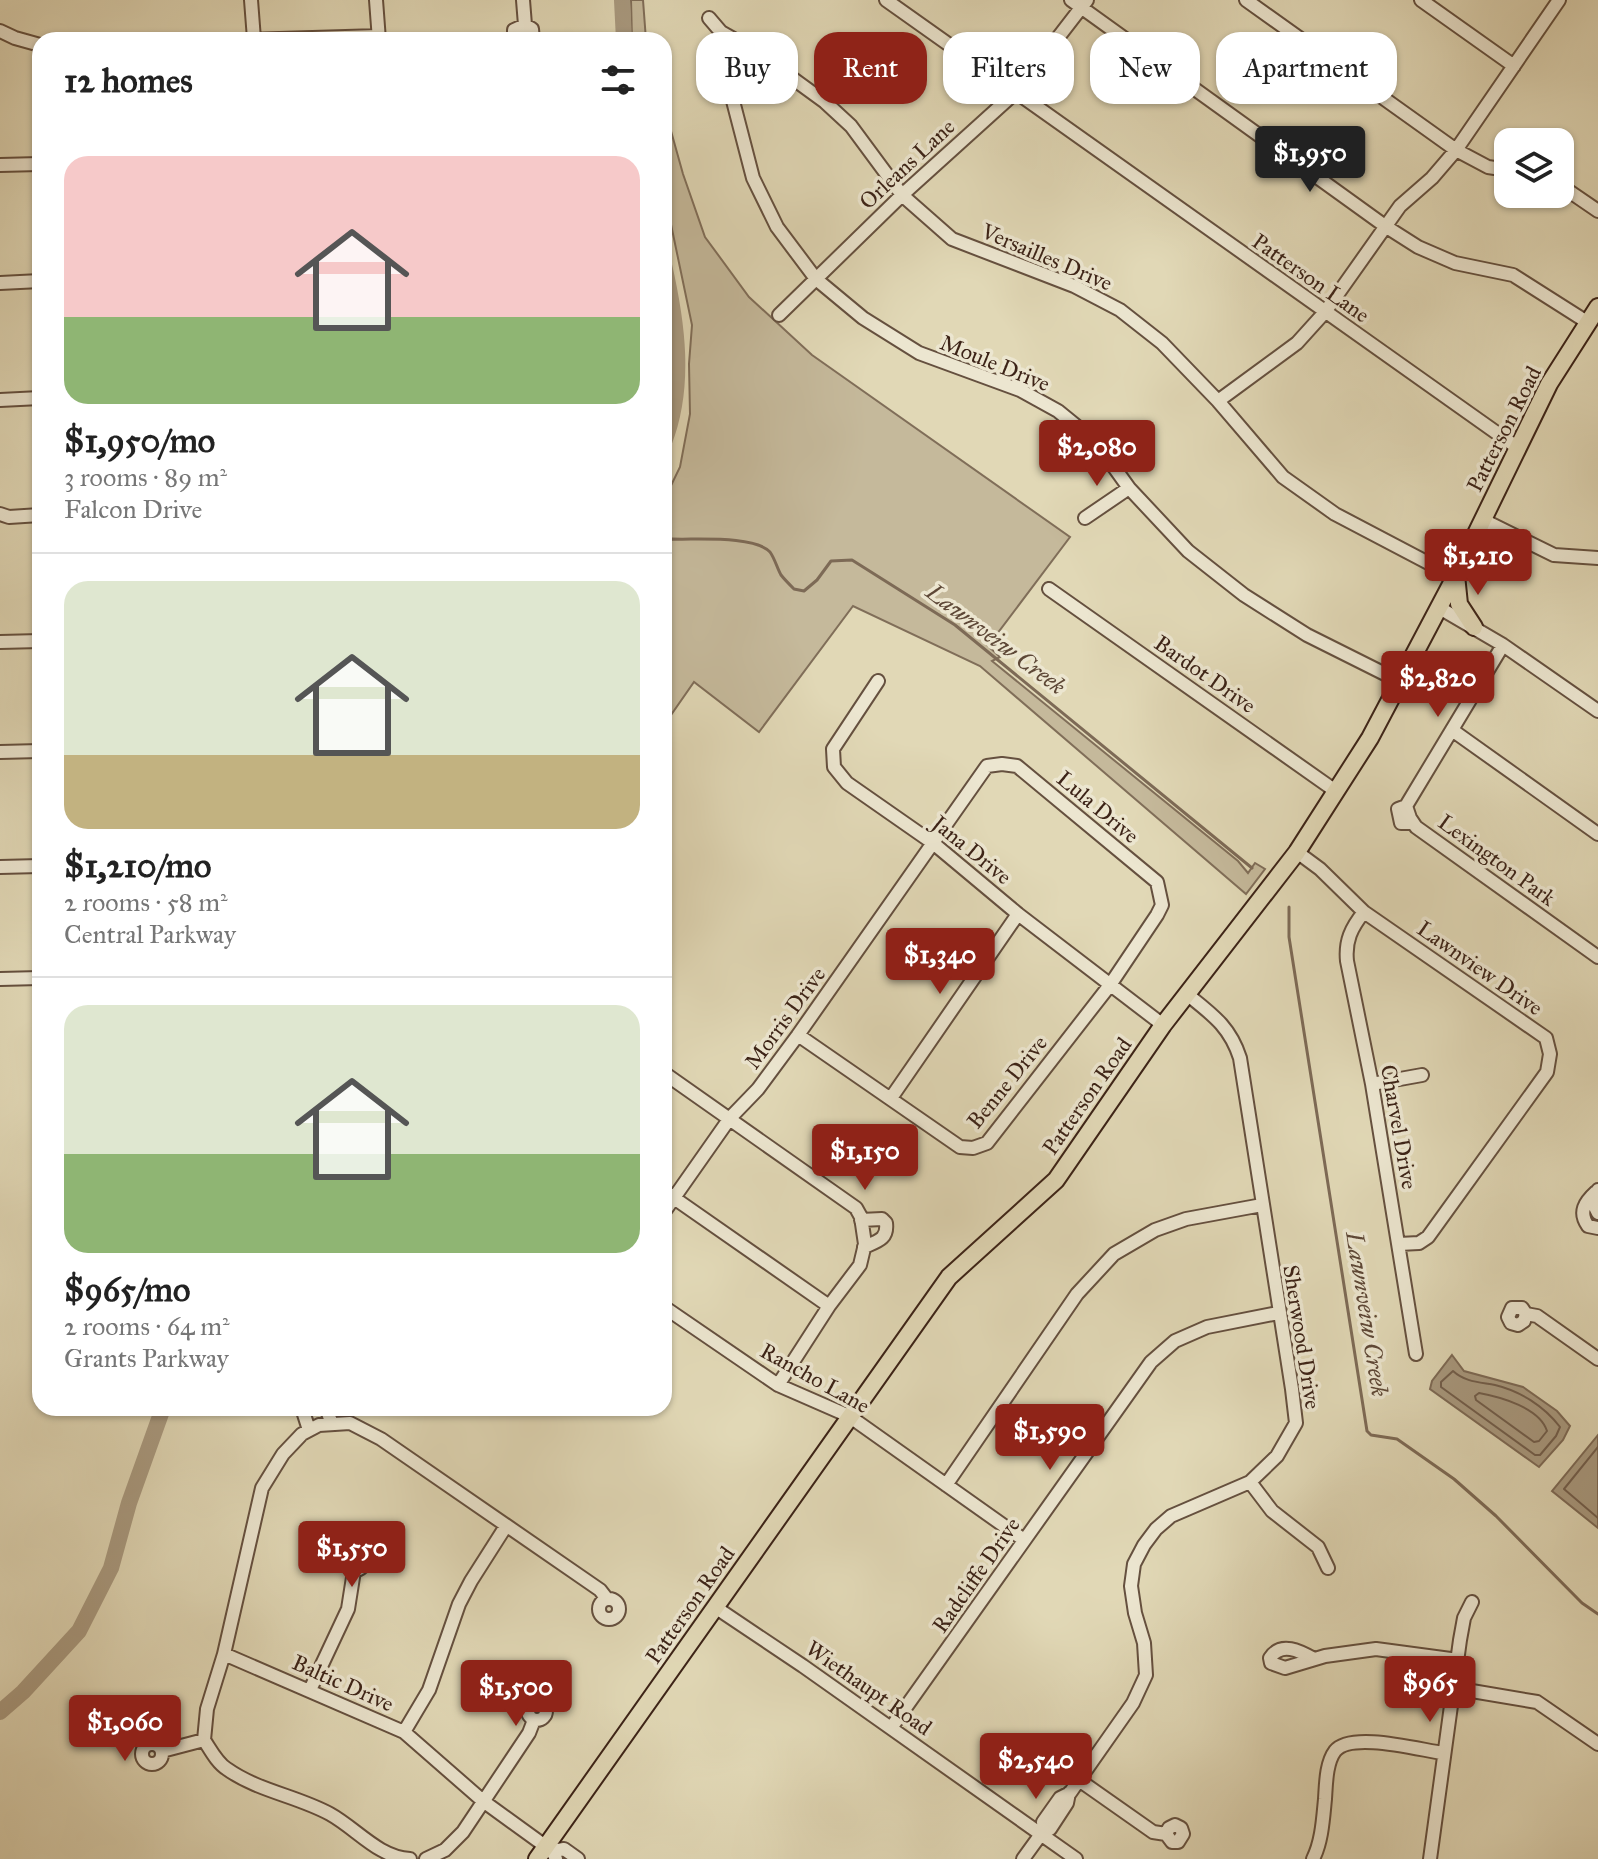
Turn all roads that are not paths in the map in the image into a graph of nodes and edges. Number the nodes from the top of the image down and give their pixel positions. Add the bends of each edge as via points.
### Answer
1 (251, 0) edge
2 (376, 0) edge
3 (523, 0) edge
4 (886, 0) edge
5 (1246, 0) edge
6 (1421, 0) edge
7 (1559, 0) edge
8 (1080, 3) edge
9 (709, 18) dead end
10 (525, 25) junction
11 (0, 31) edge
12 (253, 32) edge
13 (379, 32) edge
14 (514, 32) edge
15 (532, 32) edge
16 (721, 32) edge
17 (1059, 32) edge
18 (943, 40) edge
19 (32, 43) edge
20 (1514, 66) junction
21 (798, 82) edge
22 (734, 104) edge
23 (1003, 104) edge
24 (1033, 104) edge
25 (1456, 150) junction
26 (32, 164) edge
27 (0, 165) edge
28 (1494, 168) edge
29 (902, 195) junction
30 (1574, 195) edge
31 (1598, 211) edge
32 (1385, 226) junction
33 (816, 279) junction
34 (32, 281) edge
35 (0, 283) edge
36 (1598, 307) edge
37 (1325, 312) junction
38 (779, 315) dead end
39 (1587, 322) junction
40 (32, 398) edge
41 (0, 400) edge
42 (1218, 401) junction
43 (1518, 448) junction
44 (1129, 488) junction
45 (0, 514) edge
46 (32, 516) edge
47 (1085, 518) dead end
48 (1483, 520) junction
49 (1598, 558) edge
50 (1455, 576) junction
51 (1049, 589) dead end
52 (1438, 607) junction
53 (1474, 627) junction
54 (32, 641) edge
55 (0, 642) edge
56 (1503, 645) junction
57 (878, 681) dead end
58 (1401, 682) junction
59 (1598, 711) edge
60 (1452, 730) junction
61 (32, 751) edge
62 (0, 752) edge
63 (1337, 792) junction
64 (1598, 834) edge
65 (933, 843) junction
66 (1297, 852) junction
67 (32, 866) edge
68 (0, 867) edge
69 (1364, 912) junction
70 (1018, 914) junction
71 (1598, 957) edge
72 (32, 978) edge
73 (0, 979) edge
74 (1110, 985) junction
75 (1188, 995) junction
76 (1163, 1025) junction
77 (798, 1035) junction
78 (1422, 1075) dead end
79 (672, 1078) edge
80 (1372, 1084) junction
81 (891, 1098) junction
82 (730, 1118) junction
83 (672, 1191) edge
84 (1597, 1191) edge
85 (672, 1197) edge
86 (1262, 1205) junction
87 (1597, 1210) edge
88 (861, 1220) junction
89 (1598, 1228) edge
90 (1399, 1244) junction
91 (864, 1247) junction
92 (829, 1306) junction
93 (672, 1312) edge
94 (1278, 1313) junction
95 (1526, 1314) dead end
96 (1416, 1354) dead end
97 (1598, 1359) edge
98 (778, 1385) junction
99 (305, 1416) edge
100 (329, 1416) edge
101 (849, 1416) junction
102 (332, 1424) junction
103 (309, 1430) junction
104 (1250, 1482) junction
105 (946, 1485) junction
106 (506, 1526) junction
107 (1024, 1540) junction
108 (1328, 1568) dead end
109 (354, 1571) dead end
110 (607, 1599) dead end
111 (1472, 1602) dead end
112 (715, 1607) junction
113 (224, 1654) junction
114 (1314, 1659) dead end
115 (1458, 1660) junction
116 (1454, 1688) junction
117 (310, 1690) junction
118 (534, 1720) dead end
119 (891, 1728) junction
120 (404, 1732) junction
121 (204, 1740) junction
122 (1598, 1744) edge
123 (162, 1751) dead end
124 (1443, 1753) junction
125 (1079, 1780) junction
126 (483, 1801) junction
127 (1042, 1832) junction
128 (1166, 1834) dead end
129 (548, 1854) edge
130 (410, 1859) edge
131 (426, 1859) edge
132 (578, 1859) edge
133 (1023, 1859) edge
134 (1076, 1859) edge
135 (1313, 1859) edge
136 (1430, 1859) edge

1 - 12 street
2 - 13 street
3 - 10 street
4 - 18 street, Patterson Lane
5 - 25 street
6 - 20 street
7 - 20 street
8 - 17 street, Orleans Lane
8 - 32 street
9 - 16 street, Versailles Drive
10 - 14 street
10 - 15 street
11 - 19 street
20 - 25 street
21 - 29 street, Versailles Drive via 851,126
22 - 33 street, Moule Drive via 753,178 777,227
23 - 29 street, Orleans Lane
24 - 37 street, Patterson Lane
25 - 28 street
25 - 32 street
26 - 27 street
29 - 33 street, Orleans Lane
29 - 42 street, Versailles Drive via 952,239 1074,286 1120,310 1162,343
30 - 31 street
32 - 37 street
32 - 39 street via 1455,263 1513,275
33 - 38 street, Orleans Lane
33 - 44 street, Moule Drive via 863,318 919,353 1020,390 1058,411 1096,442
34 - 35 street
36 - 39 main road, Patterson Road
37 - 42 street via 1297,343
37 - 43 street, Patterson Lane
39 - 43 main road, Patterson Road
40 - 41 street
42 - 50 street, Versailles Drive via 1283,477 1335,514
43 - 48 main road, Patterson Road
44 - 47 street
44 - 58 street, Moule Drive via 1188,551 1244,595 1307,635
45 - 46 street
48 - 49 street via 1554,555
48 - 50 main road, Patterson Road
50 - 52 main road, Patterson Road
50 - 53 main road via 1459,604
51 - 63 street, Bardot Drive
52 - 53 street
52 - 58 main road, Patterson Road
53 - 56 street
54 - 55 street
56 - 59 street
56 - 60 street
57 - 65 street, Jana Drive via 836,742 834,767 847,783
58 - 63 main road, Patterson Road
60 - 64 street
60 - 71 street, Lexington Park via 1406,806 1412,823
61 - 62 street
63 - 66 main road, Patterson Road
65 - 70 street, Jana Drive
65 - 74 street, Lula Drive via 987,766 1017,766 1157,882 1162,905
65 - 77 street, Morris Drive
66 - 69 street, Lawnview Drive
66 - 75 main road, Patterson Road
67 - 68 street
69 - 80 street, Charvel Drive via 1346,948
69 - 90 street, Lawnview Drive via 1546,1038 1550,1054 1547,1072 1428,1237
70 - 74 street, Jana Drive
70 - 81 street
72 - 73 street
74 - 76 street, Jana Drive
74 - 81 street, Benne Drive via 987,1143 960,1147
75 - 76 main road, Patterson Road
75 - 86 street, Sherwood Drive via 1234,1038
76 - 101 main road, Patterson Road via 1056,1180 949,1277
77 - 81 street, Benne Drive
77 - 82 street, Morris Drive
78 - 80 street
79 - 82 street
80 - 90 street, Charvel Drive
82 - 83 street, Morris Drive
82 - 88 street via 856,1208
84 - 87 street
84 - 89 street via 1585,1203 1583,1214 1588,1226
85 - 92 street
86 - 94 street, Sherwood Drive
86 - 105 street via 1186,1219 1114,1254 1077,1294
88 - 91 street
88 - 91 street via 882,1219 887,1231 884,1238
90 - 96 street, Charvel Drive
91 - 92 street via 855,1275
92 - 98 street
93 - 98 street, Rancho Lane
94 - 104 street, Sherwood Drive via 1296,1423 1277,1456
94 - 107 street, Radcliffe Drive via 1207,1327 1175,1341 1151,1362
95 - 97 street via 1537,1316
98 - 101 street, Rancho Lane
99 - 103 street
100 - 102 street
101 - 105 street, Rancho Lane
101 - 112 main road, Patterson Road
102 - 103 street
102 - 106 street via 350,1423 381,1439
103 - 113 street via 283,1454 262,1488
104 - 108 street via 1272,1511 1318,1547
104 - 125 street, Sherwood Drive via 1171,1516 1144,1545 1131,1586 1146,1675 1133,1703
105 - 107 street, Rancho Lane
106 - 110 street
106 - 120 street via 459,1604 429,1690
107 - 119 street, Radcliffe Drive
109 - 117 street via 348,1609
111 - 115 street via 1464,1618
112 - 119 street, Wiethaupt Road
112 - 129 main road, Patterson Road
113 - 117 street, Baltic Drive
113 - 121 street via 207,1709
114 - 115 street via 1389,1649
115 - 116 street
116 - 122 street via 1537,1702
116 - 124 street
117 - 120 street, Baltic Drive
118 - 126 street
119 - 127 street, Wiethaupt Road
120 - 126 street, Baltic Drive
121 - 123 street
121 - 130 street via 224,1768 329,1813 378,1849
124 - 135 street via 1363,1741 1339,1747 1329,1766
124 - 136 street
125 - 127 street, Sherwood Drive via 1050,1829
125 - 128 street via 1153,1832
126 - 129 street, Baltic Drive
126 - 131 street via 463,1832
127 - 133 street, Sherwood Drive
127 - 134 street, Wiethaupt Road
129 - 132 street, Baltic Drive via 564,1849

